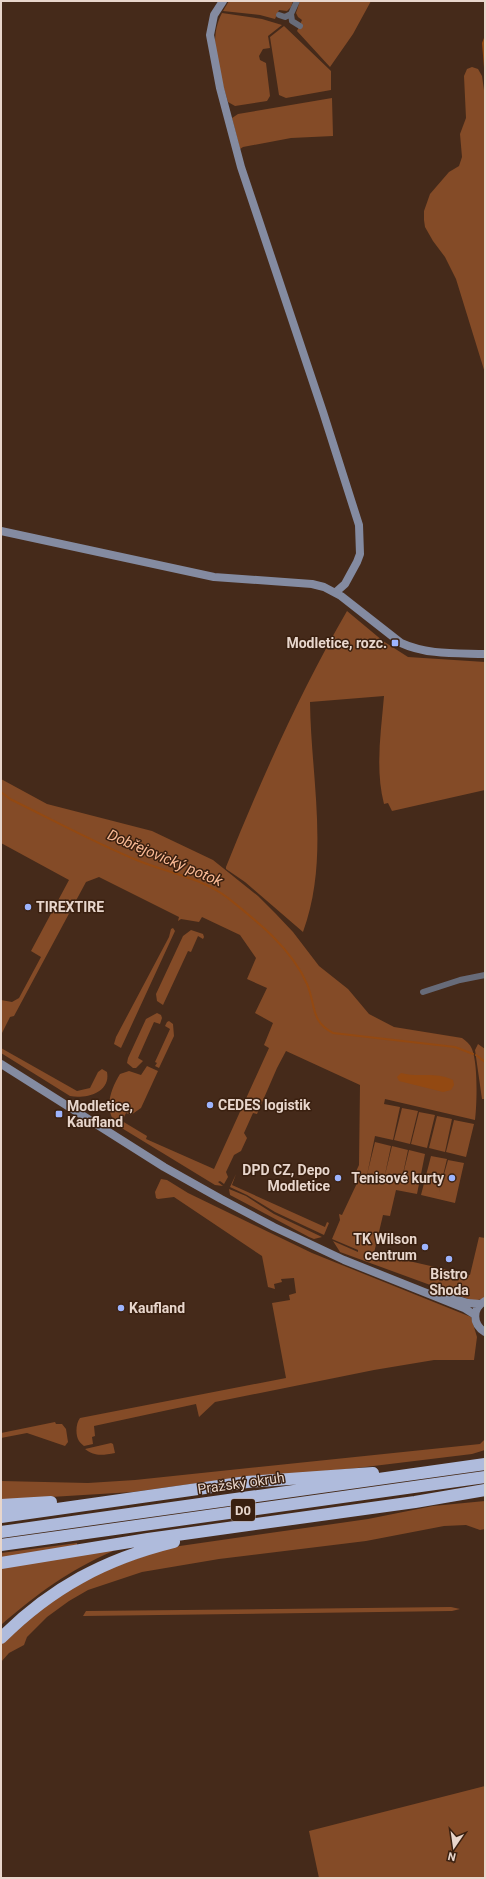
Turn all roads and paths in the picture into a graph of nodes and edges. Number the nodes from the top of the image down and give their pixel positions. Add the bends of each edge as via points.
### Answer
1 (223, 1) edge
2 (297, 1) edge
3 (291, 14) junction
4 (279, 15) dead end
5 (300, 26) dead end
6 (1, 531) edge
7 (336, 592) junction
8 (485, 654) edge
9 (485, 975) edge
10 (423, 992) dead end
11 (1, 1064) edge
12 (407, 1285) junction
13 (482, 1303) edge
14 (475, 1315) junction
15 (485, 1332) edge
16 (485, 1464) edge
17 (460, 1467) junction
18 (485, 1477) edge
19 (485, 1490) edge
20 (160, 1494) junction
21 (1, 1505) edge
22 (1, 1517) edge
23 (237, 1526) junction
24 (1, 1532) edge
25 (1, 1545) edge
26 (1, 1564) edge
27 (1, 1638) edge

1 - 7 street via 214,15 210,35 220,88 241,167 359,526 360,554 345,584
2 - 3 street
3 - 4 street via 285,17
3 - 5 street via 292,21
6 - 7 street via 214,577 312,584
7 - 8 street via 409,647 426,651
9 - 10 street
11 - 12 street via 164,1167 221,1199 344,1260
12 - 13 street via 468,1303
12 - 14 street
13 - 14 street
14 - 15 street via 477,1325
16 - 17 highway, Pražský okruh / D0
17 - 20 highway, D0 via 294,1477
17 - 24 highway, Pražský okruh / D0
18 - 25 highway, Pražský okruh / D0
19 - 23 highway
20 - 21 highway
20 - 22 highway
23 - 26 highway via 92,1547
23 - 27 highway via 156,1546 97,1568 48,1597

